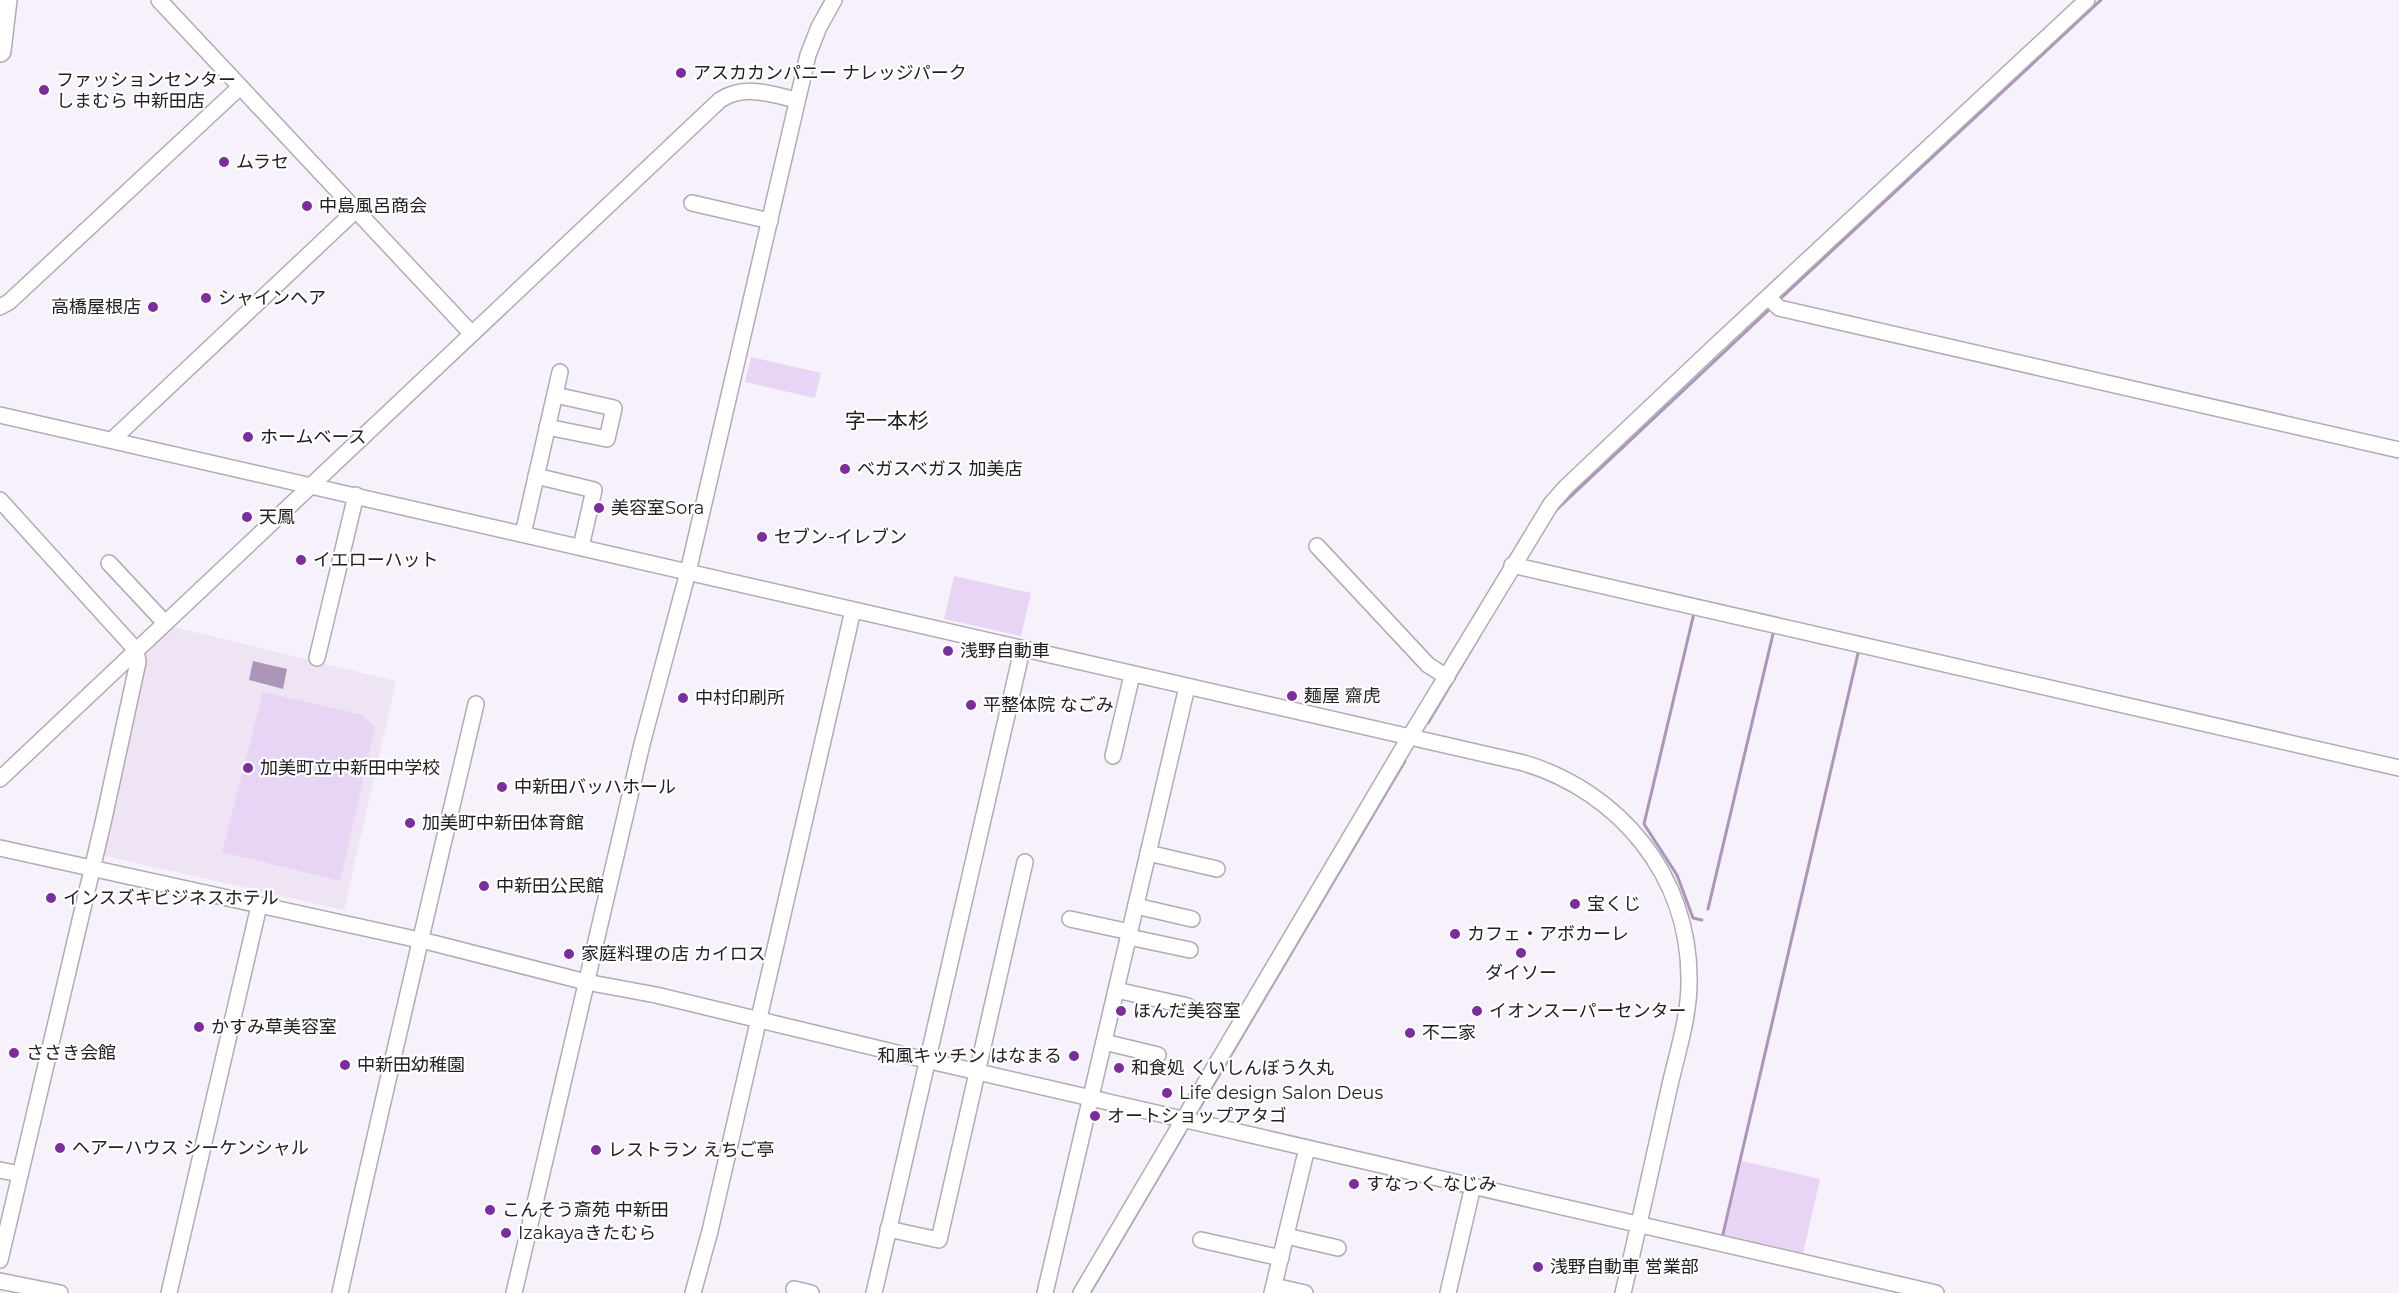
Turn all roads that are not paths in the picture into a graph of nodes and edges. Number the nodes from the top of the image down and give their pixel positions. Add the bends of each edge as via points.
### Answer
1 (6, 0) edge
2 (159, 0) edge
3 (834, 0) edge
4 (2087, 0) edge
5 (0, 51) edge
6 (240, 87) junction
7 (797, 100) junction
8 (692, 203) dead end
9 (356, 210) junction
10 (770, 221) junction
11 (1773, 302) junction
12 (0, 307) edge
13 (472, 334) junction
14 (560, 372) dead end
15 (555, 395) junction
16 (0, 415) edge
17 (547, 427) junction
18 (112, 440) junction
19 (2399, 450) edge
20 (536, 476) junction
21 (312, 486) junction
22 (356, 495) junction
23 (0, 500) edge
24 (523, 534) junction
25 (1317, 546) dead end
26 (581, 547) junction
27 (109, 563) dead end
28 (1519, 567) junction
29 (688, 572) junction
30 (853, 610) junction
31 (165, 623) junction
32 (136, 650) junction
33 (1022, 650) junction
34 (317, 658) dead end
35 (1132, 675) junction
36 (1447, 677) junction
37 (1187, 687) junction
38 (476, 704) dead end
39 (1409, 738) junction
40 (1113, 756) dead end
41 (2399, 768) edge
42 (0, 779) edge
43 (0, 848) edge
44 (1148, 853) junction
45 (1025, 862) dead end
46 (92, 868) junction
47 (1217, 869) dead end
48 (259, 906) junction
49 (1136, 906) junction
50 (1070, 919) dead end
51 (1192, 919) dead end
52 (1129, 934) junction
53 (421, 942) junction
54 (1190, 950) dead end
55 (586, 982) junction
56 (1116, 990) junction
57 (1188, 1006) dead end
58 (758, 1021) junction
59 (1104, 1042) junction
60 (1158, 1055) dead end
61 (926, 1060) junction
62 (978, 1072) junction
63 (1091, 1098) junction
64 (1183, 1119) junction
65 (1306, 1148) junction
66 (0, 1170) edge
67 (20, 1174) junction
68 (1473, 1186) junction
69 (1639, 1224) junction
70 (888, 1229) junction
71 (1286, 1236) junction
72 (1200, 1240) dead end
73 (1338, 1248) dead end
74 (1281, 1258) junction
75 (0, 1260) edge
76 (0, 1281) edge
77 (794, 1289) dead end
78 (1273, 1290) edge
79 (60, 1293) edge
80 (169, 1293) edge
81 (339, 1293) edge
82 (514, 1293) edge
83 (693, 1293) edge
84 (811, 1293) edge
85 (874, 1293) edge
86 (1046, 1293) edge
87 (1081, 1293) edge
88 (1305, 1293) edge
89 (1448, 1293) edge
90 (1623, 1293) edge
91 (1936, 1293) edge

1 - 5 highway
2 - 6 street
3 - 7 street via 808,55
4 - 11 street
6 - 9 street
6 - 12 street
7 - 10 street
7 - 13 street via 751,90 720,100
8 - 10 street
9 - 13 street
9 - 18 street
10 - 29 street
11 - 19 street
11 - 28 street via 1566,487 1537,524
13 - 21 street
14 - 15 street
15 - 17 street
15 - 17 street via 614,408 607,439
16 - 18 street
17 - 20 street
18 - 21 street
20 - 24 street
20 - 26 street via 594,490
21 - 22 street
21 - 31 street
22 - 24 street
22 - 34 street
23 - 32 street
24 - 26 street
25 - 36 street via 1428,665
26 - 29 street
27 - 31 street
28 - 36 street
28 - 41 street
29 - 30 street
29 - 55 street via 642,744
30 - 33 street
30 - 58 street
31 - 32 street
32 - 42 street
32 - 46 street via 138,662
33 - 35 street
33 - 61 street
35 - 37 street
35 - 40 street
36 - 39 street
37 - 39 street
37 - 44 street
38 - 53 street
39 - 64 street
39 - 69 street via 1524,763 1583,788 1614,810 1631,829 1671,892 1687,946 1688,1004
43 - 46 street
44 - 47 street
44 - 49 street
45 - 62 street
46 - 48 street
46 - 67 street
48 - 53 street
48 - 80 street
49 - 51 street
49 - 52 street
50 - 52 street
52 - 54 street
52 - 56 street
53 - 55 street
53 - 81 street
55 - 58 street
55 - 82 street
56 - 57 street
56 - 59 street
58 - 61 street
58 - 83 street
59 - 60 street
59 - 63 street
61 - 62 street
61 - 70 street
62 - 63 street
62 - 70 street via 939,1240
63 - 64 street
63 - 86 street
64 - 65 street
64 - 87 street
65 - 68 street
65 - 71 street
66 - 67 street
67 - 75 street
68 - 69 street
68 - 89 street
69 - 90 street
69 - 91 street
70 - 85 street
71 - 73 street
71 - 74 street
72 - 74 street
74 - 78 street
76 - 79 street
77 - 84 street
78 - 88 street

